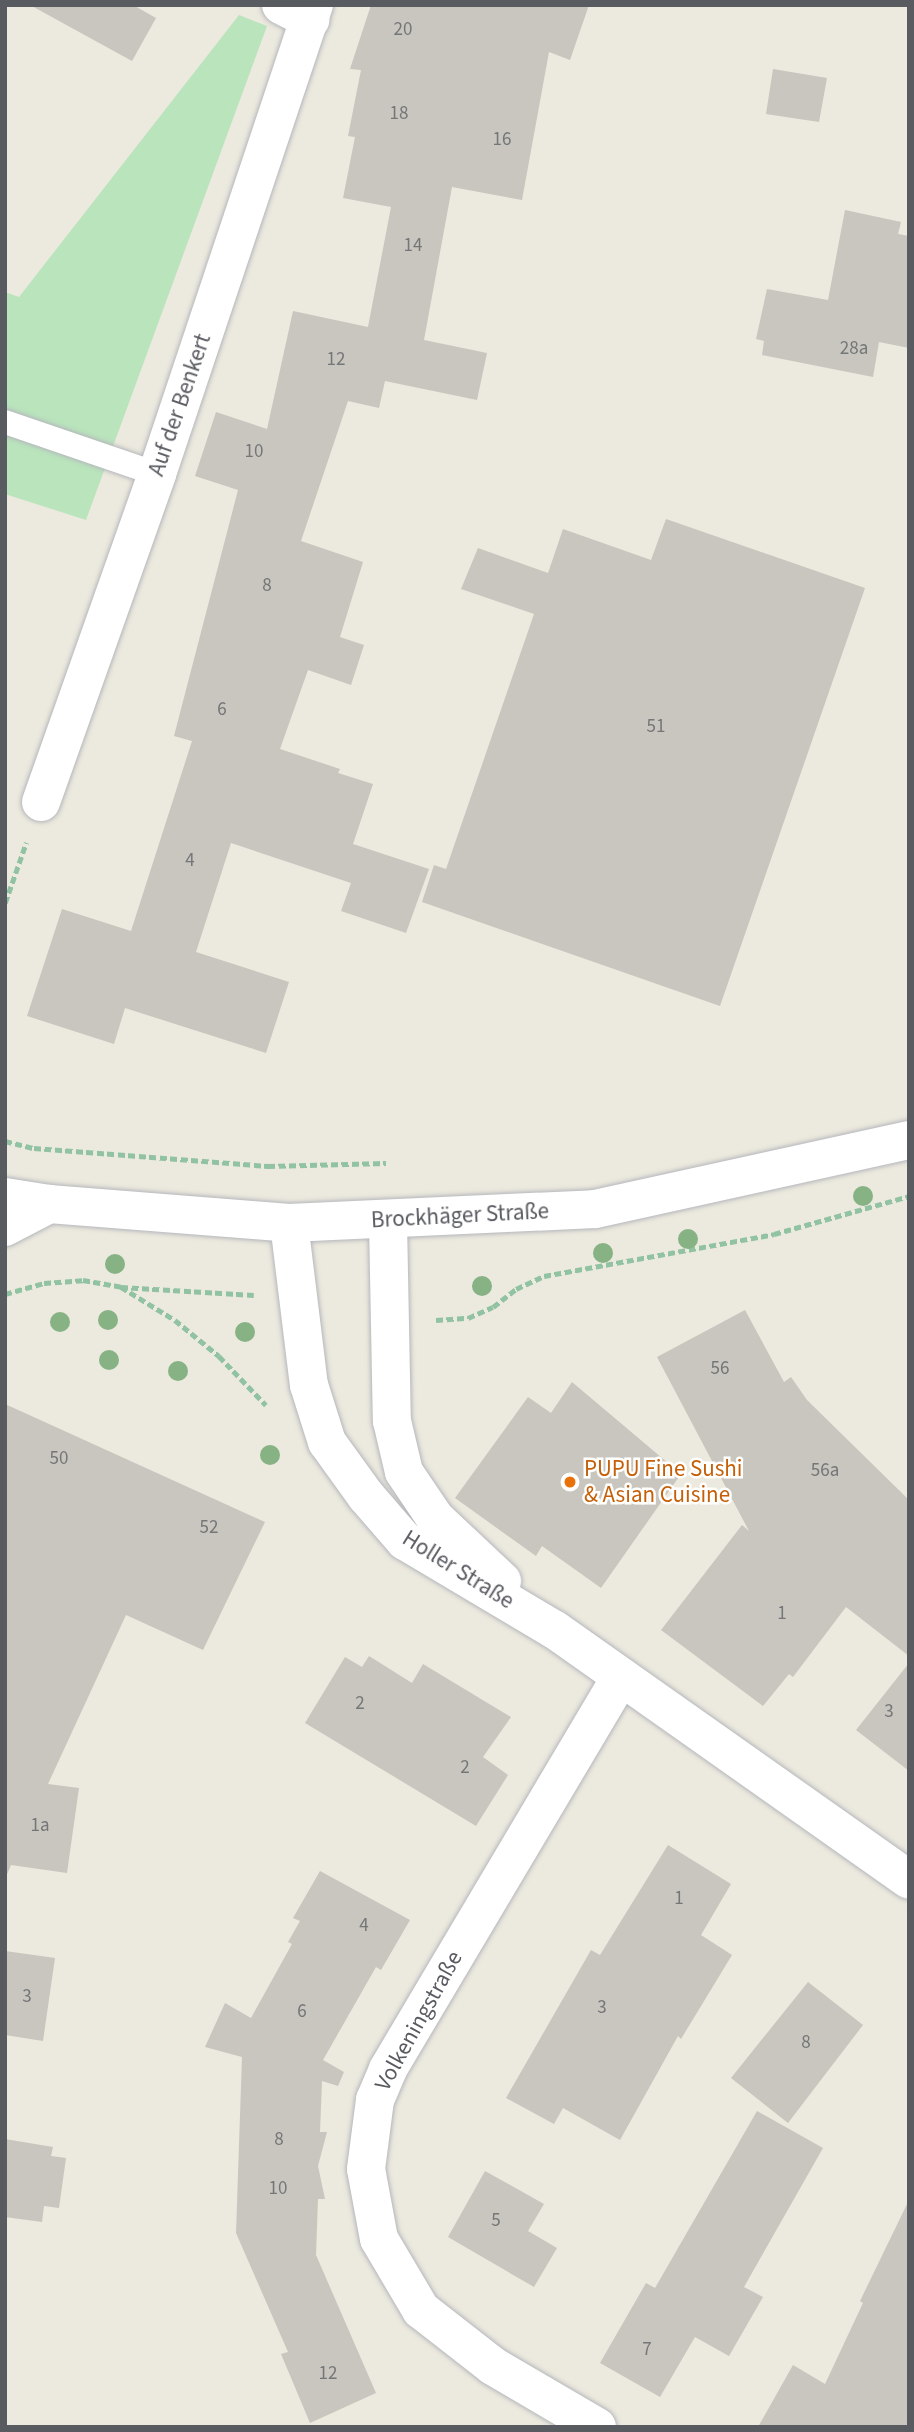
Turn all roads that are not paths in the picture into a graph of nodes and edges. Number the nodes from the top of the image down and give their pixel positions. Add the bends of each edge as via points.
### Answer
1 (302, 10) edge
2 (5, 422) edge
3 (158, 474) junction
4 (41, 802) road end
5 (909, 1140) edge
6 (5, 1197) edge
7 (49, 1204) junction
8 (388, 1221) junction
9 (289, 1223) junction
10 (5, 1227) edge
11 (555, 1630) junction
12 (621, 1677) junction
13 (909, 1880) edge
14 (597, 2427) edge

1 - 3 street, Auf der Benkert
2 - 3 lane
3 - 4 street, Auf der Benkert
5 - 8 street, Brockhäger Straße via 595,1209
6 - 7 street, Brockhäger Straße
7 - 9 street, Brockhäger Straße
7 - 10 street
8 - 9 street, Brockhäger Straße
8 - 11 street, Holler Straße via 393,1421 404,1472 435,1518
9 - 11 street, Holler Straße via 309,1385 327,1442 405,1541
11 - 12 street, Holler Straße
12 - 13 street, Holler Straße
12 - 14 street, Volkeningstraße via 388,2069 375,2100 366,2169 379,2239 421,2310 493,2366

